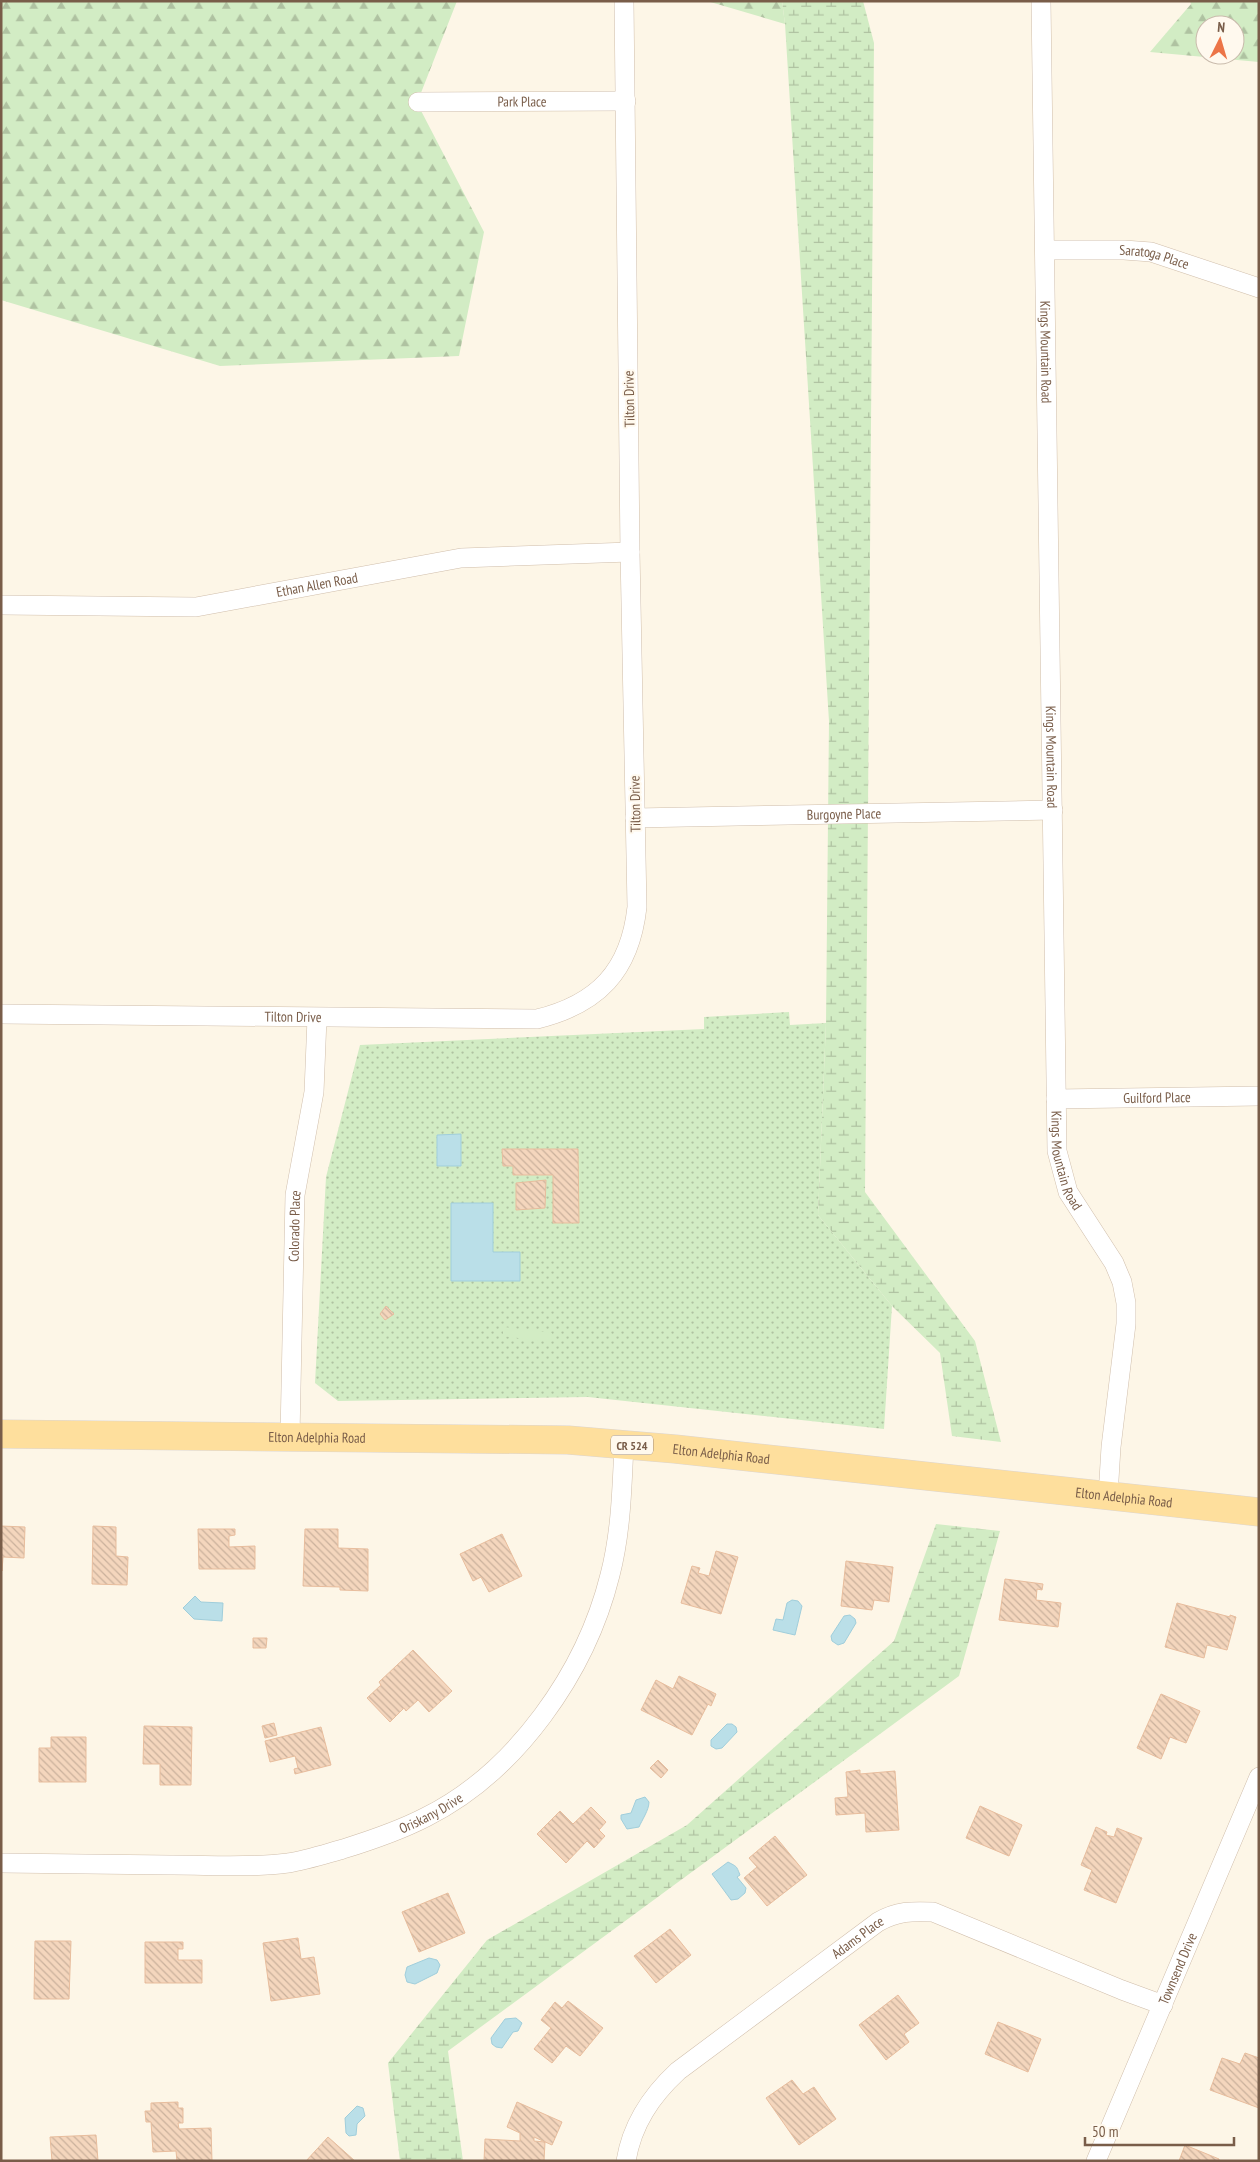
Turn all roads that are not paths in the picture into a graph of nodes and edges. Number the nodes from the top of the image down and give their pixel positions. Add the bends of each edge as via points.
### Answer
1 (624, 1) edge
2 (1041, 1) edge
3 (626, 101) junction
4 (418, 102) dead end
5 (1044, 250) junction
6 (1259, 288) edge
7 (630, 552) junction
8 (1, 605) edge
9 (1053, 810) junction
10 (635, 818) junction
11 (1, 1014) edge
12 (318, 1018) junction
13 (1259, 1096) edge
14 (1056, 1099) junction
15 (1, 1434) edge
16 (290, 1436) junction
17 (624, 1444) junction
18 (1108, 1496) junction
19 (1259, 1512) edge
20 (1259, 1777) edge
21 (1, 1863) edge
22 (1162, 2005) junction
23 (626, 2161) edge
24 (1096, 2161) edge

1 - 3 street, Tilton Drive
2 - 5 street, Kings Mountain Road
3 - 4 street, Park Place
3 - 7 street, Tilton Drive
5 - 6 street, Saratoga Place via 1151,252
5 - 9 street, Kings Mountain Road
7 - 8 street, Ethan Allen Road via 461,558 196,606
7 - 10 street, Tilton Drive
9 - 10 street, Burgoyne Place
9 - 14 street, Kings Mountain Road
10 - 12 street, Tilton Drive via 636,907 632,938 616,970 595,994 581,1004 537,1019
11 - 12 street, Tilton Drive
12 - 16 street, Colorado Place via 314,1092 295,1196
13 - 14 street, Guilford Place
14 - 18 street, Kings Mountain Road via 1057,1151 1068,1192 1114,1262 1126,1303
15 - 16 main road, Elton Adelphia Road / CR 524
16 - 17 main road, Elton Adelphia Road / CR 524 via 568,1440
17 - 18 main road, Elton Adelphia Road / CR 524
17 - 21 street, Oriskany Drive via 617,1544 611,1574 591,1634 563,1688 528,1735 453,1801 427,1817 378,1838 287,1863 242,1866
18 - 19 main road, Elton Adelphia Road / CR 524
20 - 22 street, Townsend Drive
22 - 23 street, Adams Place via 933,1912 899,1912 878,1922 662,2085 638,2120
22 - 24 street, Townsend Drive

